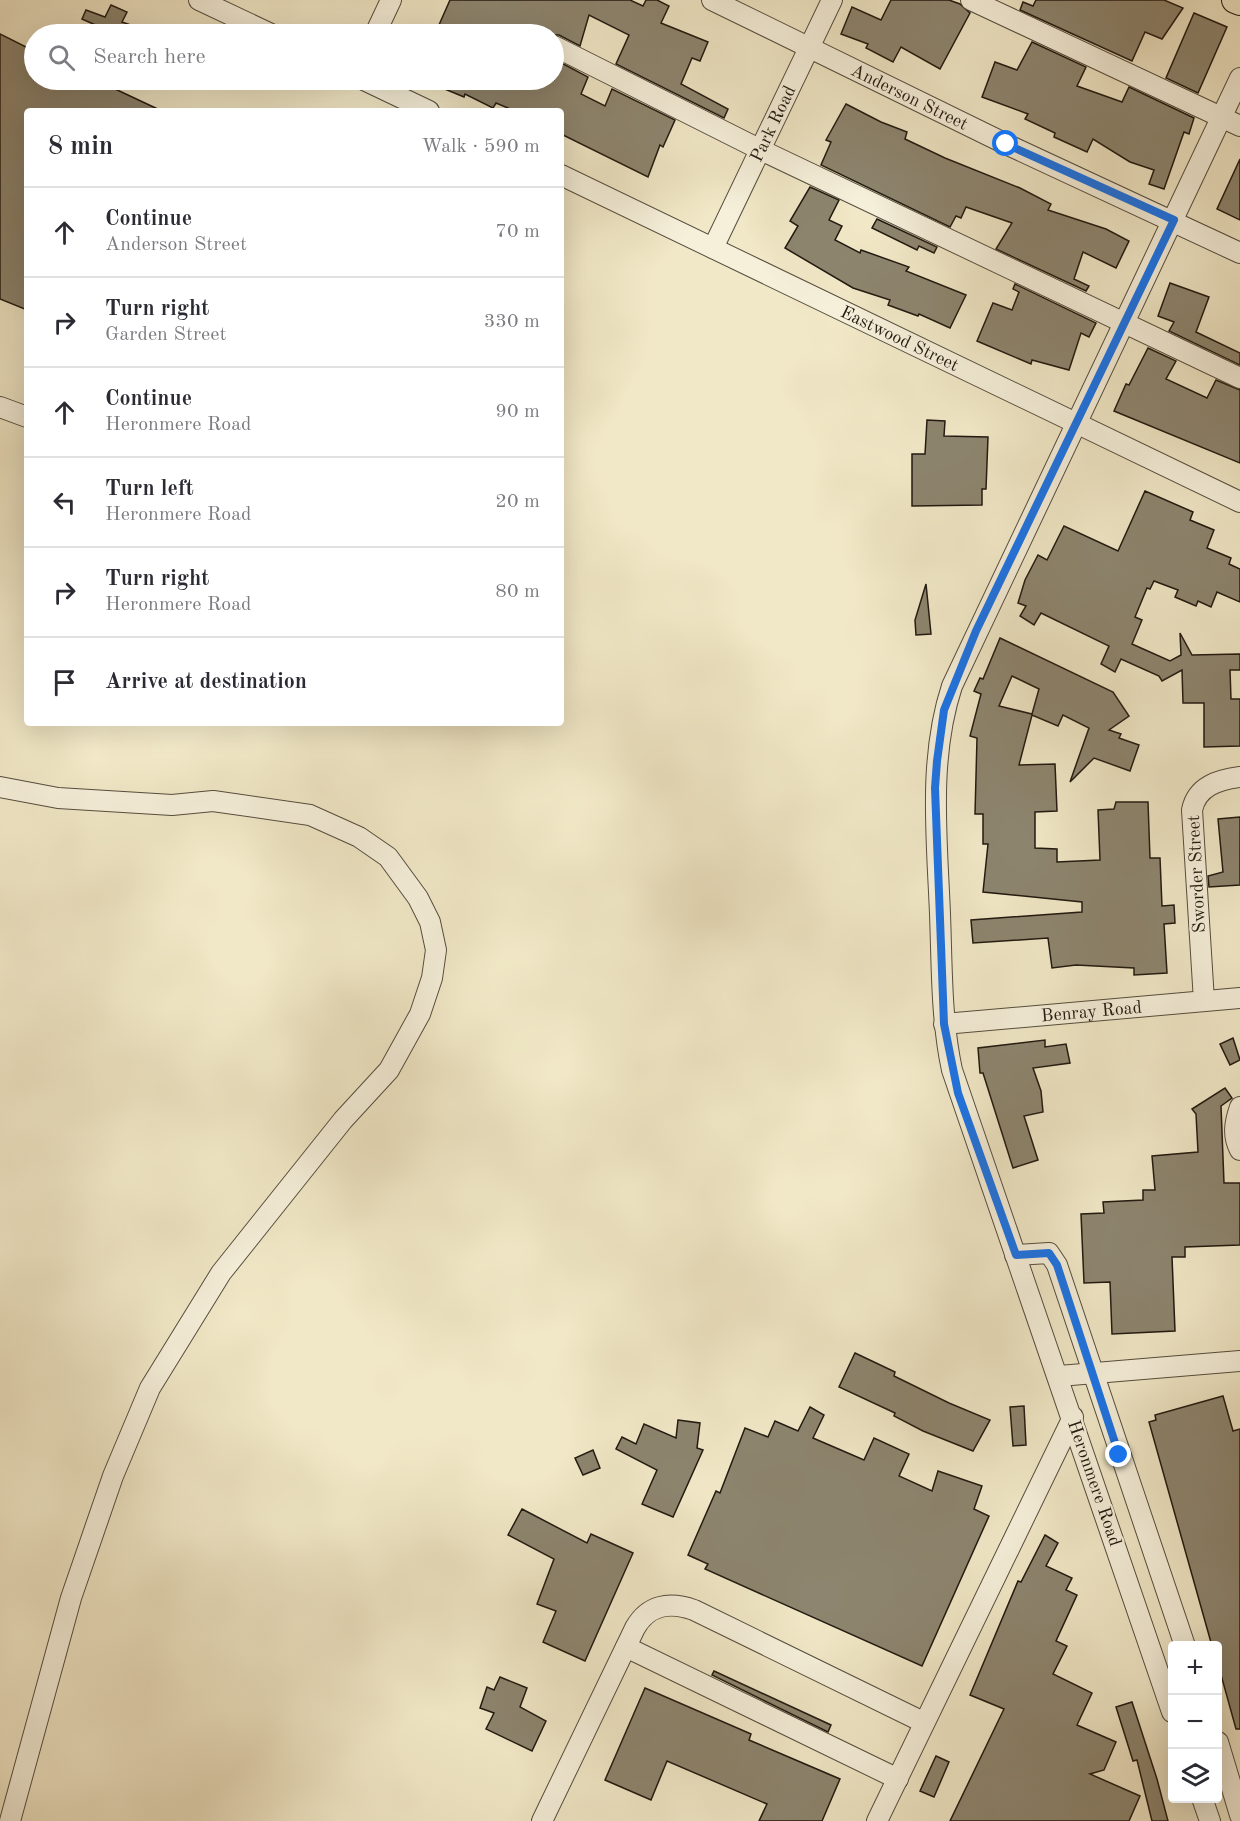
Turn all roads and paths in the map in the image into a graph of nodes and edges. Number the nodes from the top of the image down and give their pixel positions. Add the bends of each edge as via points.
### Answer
1 (199, 0) edge
2 (391, 0) edge
3 (712, 0) edge
4 (832, 0) edge
5 (971, 0) edge
6 (1235, 0) edge
7 (1240, 2) edge
8 (250, 24) edge
9 (380, 24) edge
10 (809, 46) junction
11 (564, 51) edge
12 (1240, 78) edge
13 (385, 90) edge
14 (423, 108) edge
15 (1231, 121) edge
16 (761, 150) junction
17 (564, 176) edge
18 (1174, 220) junction
19 (713, 248) junction
20 (1240, 253) edge
21 (1124, 321) junction
22 (1240, 378) edge
23 (0, 407) edge
24 (24, 416) edge
25 (1077, 424) junction
26 (1240, 502) edge
27 (1240, 777) edge
28 (0, 787) edge
29 (1240, 998) edge
30 (1204, 1001) junction
31 (944, 1024) junction
32 (1240, 1107) edge
33 (1240, 1150) edge
34 (1016, 1255) junction
35 (1240, 1360) edge
36 (1094, 1373) junction
37 (1059, 1376) junction
38 (1073, 1417) junction
39 (1183, 1641) edge
40 (626, 1647) junction
41 (1168, 1697) edge
42 (923, 1722) junction
43 (1220, 1749) edge
44 (898, 1779) junction
45 (1204, 1803) edge
46 (1240, 1815) edge
47 (10, 1821) edge
48 (542, 1821) edge
49 (877, 1821) edge
50 (1210, 1821) edge

1 - 8 street
2 - 9 street
3 - 10 street, Anderson Street
4 - 10 street, Park Road
5 - 15 street
6 - 7 main road
10 - 16 street, Park Road
10 - 18 street, Anderson Street via 1006,144
11 - 16 street
12 - 15 street, Heronmere Road
13 - 14 street
15 - 18 street, Heronmere Road
16 - 19 street, Park Road
16 - 21 street
17 - 19 street, Eastwood Street
18 - 20 street, Anderson Street
18 - 21 street, Heronmere Road
19 - 25 street, Eastwood Street
21 - 22 street
21 - 25 street, Heronmere Road
23 - 24 street
25 - 26 street, Eastwood Street
25 - 31 street, Heronmere Road via 976,631 944,710 935,788
27 - 30 street, Sworder Street via 1206,787 1194,799 1192,810
28 - 47 street via 58,798 172,805 213,801 310,815 359,837 388,857 418,898 430,922 436,950 420,1014 389,1070 221,1273 150,1388 113,1476 71,1598
29 - 30 street, Benray Road
30 - 31 street, Benray Road
31 - 34 street, Heronmere Road via 958,1093
32 - 33 street via 1234,1128
34 - 36 street, Heronmere Road via 1049,1253 1053,1259
34 - 37 street, Heronmere Road
35 - 36 street
36 - 37 street
36 - 39 street, Heronmere Road
37 - 38 street, Heronmere Road
38 - 41 street, Heronmere Road
38 - 42 street
40 - 42 street via 642,1616 663,1605 681,1605
40 - 44 street
40 - 48 street
42 - 44 street
43 - 46 street
44 - 49 street
45 - 50 street

